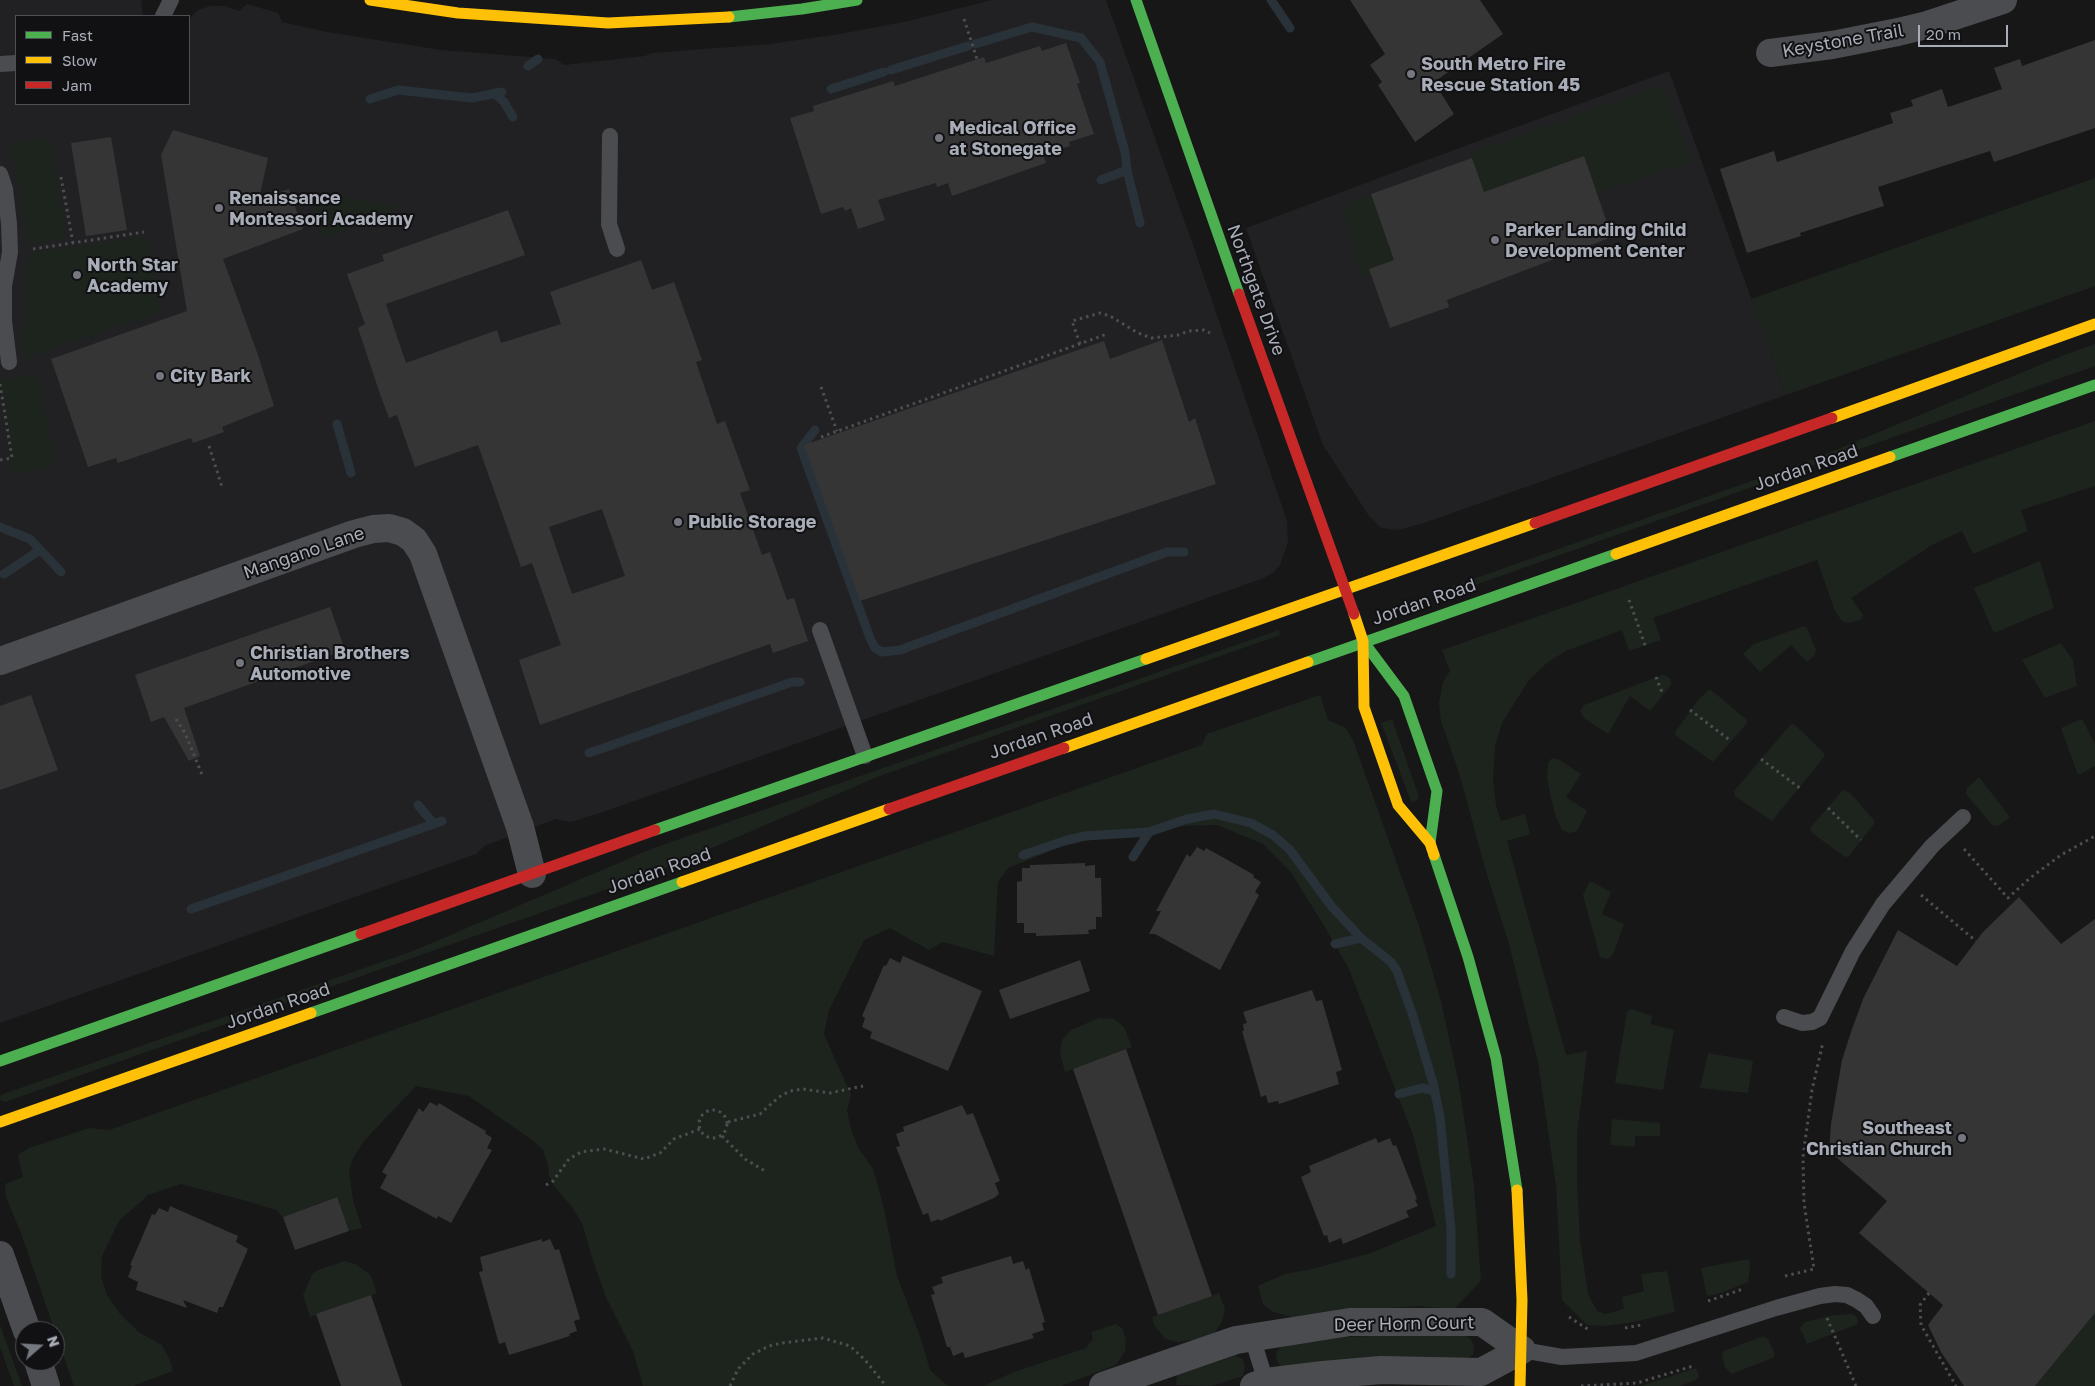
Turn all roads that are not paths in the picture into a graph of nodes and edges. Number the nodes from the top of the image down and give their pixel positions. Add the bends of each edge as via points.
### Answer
1 (171, 0) edge
2 (370, 0) edge
3 (857, 0) edge
4 (1136, 0) edge
5 (2003, 0) edge
6 (1964, 7) edge
7 (164, 15) edge
8 (1770, 54) dead end
9 (15, 63) edge
10 (0, 64) edge
11 (610, 136) dead end
12 (0, 174) edge
13 (617, 250) dead end
14 (2095, 324) edge
15 (9, 362) dead end
16 (2095, 384) edge
17 (1347, 590) junction
18 (820, 630) dead end
19 (1363, 641) junction
20 (0, 661) edge
21 (865, 756) junction
22 (1963, 816) dead end
23 (1430, 843) junction
24 (532, 874) junction
25 (1784, 1017) dead end
26 (0, 1061) edge
27 (0, 1122) edge
28 (0, 1255) edge
29 (1873, 1316) dead end
30 (23, 1321) edge
31 (1252, 1337) junction
32 (1522, 1350) junction
33 (41, 1371) edge
34 (1136, 1380) edge
35 (1260, 1384) edge
36 (46, 1386) edge
37 (1103, 1386) edge
38 (1520, 1386) edge

1 - 7 lane
2 - 3 main road via 468,14 608,22 760,14
4 - 17 main road, Northgate Drive
5 - 6 street, Keystone Trail
6 - 8 street, Keystone Trail via 1927,25
9 - 10 lane
11 - 13 lane via 610,224
12 - 15 lane via 10,224 10,252 4,286
14 - 17 main road
16 - 19 main road, Jordan Road
17 - 19 main road, Northgate Drive
17 - 21 main road
18 - 21 lane
19 - 23 main road via 1364,707 1398,805
19 - 23 main road via 1404,696 1437,791
19 - 27 main road, Jordan Road
20 - 24 street, Mangano Lane via 354,534 389,528 402,532 414,540 423,554 520,827
21 - 24 main road
22 - 25 lane via 1932,846 1883,904 1853,951 1820,1018 1802,1023
23 - 32 main road via 1468,957 1496,1058 1505,1107 1520,1227
24 - 26 main road
28 - 30 street
29 - 32 lane via 1857,1300 1835,1294 1776,1308 1636,1353 1562,1357
31 - 32 street, Deer Horn Court via 1350,1322 1482,1322
31 - 34 street, Deer Horn Court via 1236,1340
31 - 35 lane
32 - 35 street via 1481,1372 1381,1370 1323,1374
32 - 38 main road
33 - 36 street
34 - 37 street, Deer Horn Court

